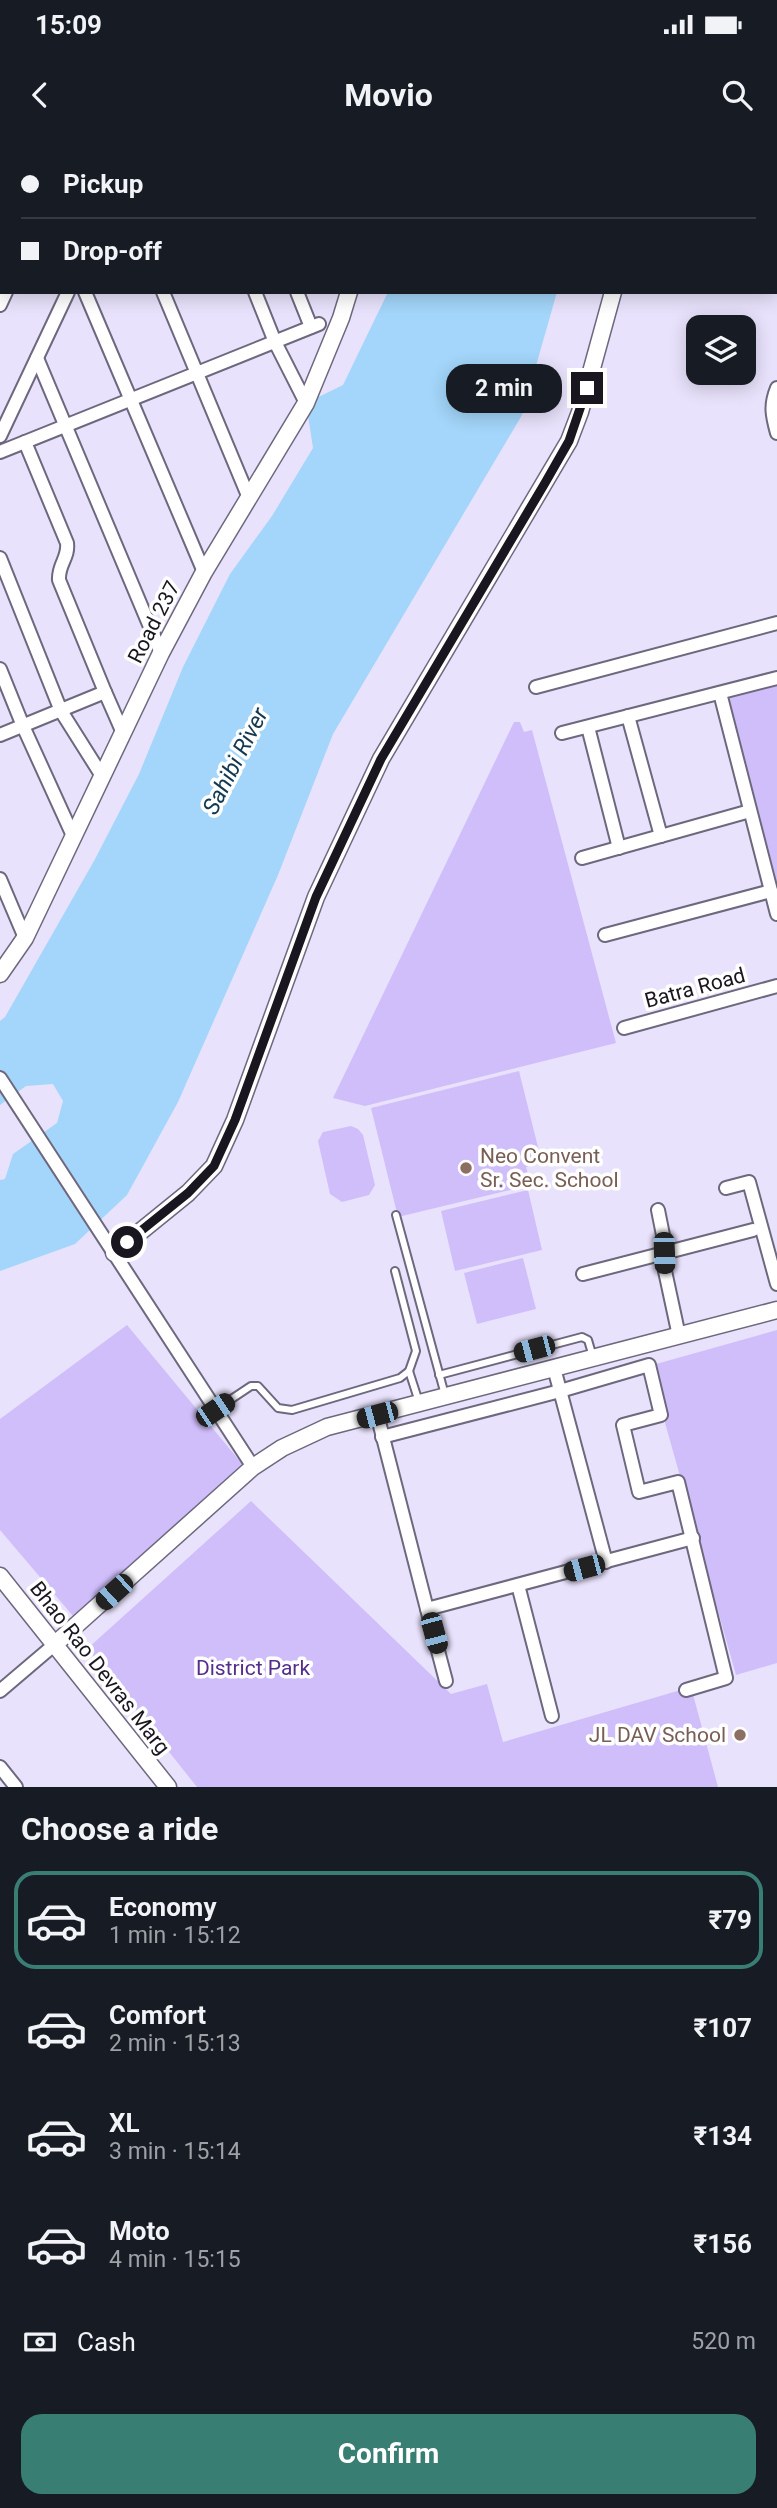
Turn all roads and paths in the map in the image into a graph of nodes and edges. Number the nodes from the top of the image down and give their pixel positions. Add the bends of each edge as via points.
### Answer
1 (67, 294) edge
2 (86, 294) edge
3 (164, 294) edge
4 (256, 294) edge
5 (298, 294) edge
6 (347, 294) edge
7 (612, 294) edge
8 (275, 342) junction
9 (37, 358) junction
10 (197, 373) junction
11 (777, 388) edge
12 (129, 400) junction
13 (306, 403) junction
14 (65, 426) junction
15 (777, 433) edge
16 (0, 436) edge
17 (25, 442) junction
18 (0, 452) edge
19 (250, 498) junction
20 (0, 558) edge
21 (204, 572) junction
22 (777, 623) edge
23 (161, 653) junction
24 (0, 669) edge
25 (777, 678) edge
26 (536, 687) dead end
27 (105, 692) junction
28 (720, 693) junction
29 (61, 711) junction
30 (628, 716) junction
31 (23, 726) junction
32 (588, 727) junction
33 (123, 733) junction
34 (562, 733) dead end
35 (0, 736) edge
36 (102, 776) junction
37 (750, 811) junction
38 (661, 836) junction
39 (74, 838) junction
40 (619, 848) junction
41 (582, 858) dead end
42 (0, 879) edge
43 (771, 891) junction
44 (777, 914) edge
45 (605, 935) dead end
46 (25, 938) junction
47 (0, 974) edge
48 (777, 986) edge
49 (624, 1028) dead end
50 (0, 1078) edge
51 (726, 1188) dead end
52 (658, 1210) dead end
53 (396, 1216) dead end
54 (753, 1230) dead end
55 (114, 1253) junction
56 (664, 1253) junction
57 (395, 1271) dead end
58 (583, 1274) dead end
59 (777, 1284) edge
60 (777, 1310) edge
61 (679, 1336) junction
62 (643, 1345) junction
63 (593, 1358) junction
64 (649, 1365) junction
65 (554, 1368) junction
66 (409, 1371) junction
67 (439, 1375) junction
68 (560, 1391) junction
69 (445, 1396) junction
70 (419, 1404) junction
71 (215, 1410) junction
72 (377, 1415) junction
73 (383, 1437) junction
74 (253, 1467) junction
75 (693, 1538) junction
76 (606, 1562) junction
77 (0, 1576) edge
78 (518, 1585) junction
79 (427, 1609) junction
80 (54, 1645) junction
81 (446, 1681) dead end
82 (0, 1690) edge
83 (686, 1690) dead end
84 (552, 1716) dead end
85 (0, 1768) edge
86 (16, 1787) edge
87 (168, 1787) edge

1 - 9 street
2 - 12 street
3 - 10 street
4 - 8 street
5 - 8 street via 315,326
6 - 13 street, Road 237
7 - 55 street via 569,441 381,759 316,897 214,1166
8 - 10 street
8 - 13 street
9 - 14 street
9 - 16 street
10 - 12 street
10 - 19 street
11 - 15 street via 772,403
12 - 14 street
12 - 21 street
13 - 19 street, Road 237
14 - 17 street
14 - 23 street
17 - 18 street
17 - 27 street via 67,543 59,580
19 - 21 street, Road 237
20 - 29 street
21 - 23 street, Road 237
22 - 26 street
23 - 33 street, Road 237
24 - 31 street
25 - 28 street
27 - 29 street
27 - 33 street
28 - 30 street
28 - 37 street
29 - 31 street
29 - 36 street
30 - 32 street
30 - 38 street
31 - 35 street
31 - 39 street
32 - 34 street
32 - 40 street
33 - 36 street, Road 237
36 - 39 street, Road 237
37 - 38 street
37 - 43 street
38 - 40 street
39 - 46 street, Road 237
40 - 41 street
42 - 46 street
43 - 44 street
43 - 45 street
46 - 47 street, Road 237
48 - 49 street, Batra Road
50 - 55 street
51 - 59 street via 749,1182
52 - 56 street
53 - 67 lane
54 - 56 street
55 - 71 street
56 - 58 street
56 - 61 street
57 - 66 lane via 416,1351
60 - 61 street
61 - 62 street
62 - 63 street
62 - 64 street
63 - 65 street
63 - 67 lane via 588,1340 582,1337
64 - 68 street
64 - 75 street via 661,1415 623,1425 639,1492 678,1482
65 - 68 street
65 - 69 street
66 - 70 lane
66 - 71 lane via 400,1378 292,1410 278,1408 258,1386 251,1386
67 - 69 lane
68 - 73 street
68 - 76 street
69 - 70 street
70 - 72 street
71 - 74 street
72 - 73 street
72 - 74 street via 327,1427
73 - 79 street
74 - 80 street
75 - 76 street
75 - 83 street via 726,1678
76 - 78 street
77 - 80 street, Bhao Rao Devras Marg
78 - 79 street
78 - 84 street
79 - 81 street
80 - 82 street
80 - 87 street, Bhao Rao Devras Marg
85 - 86 street

